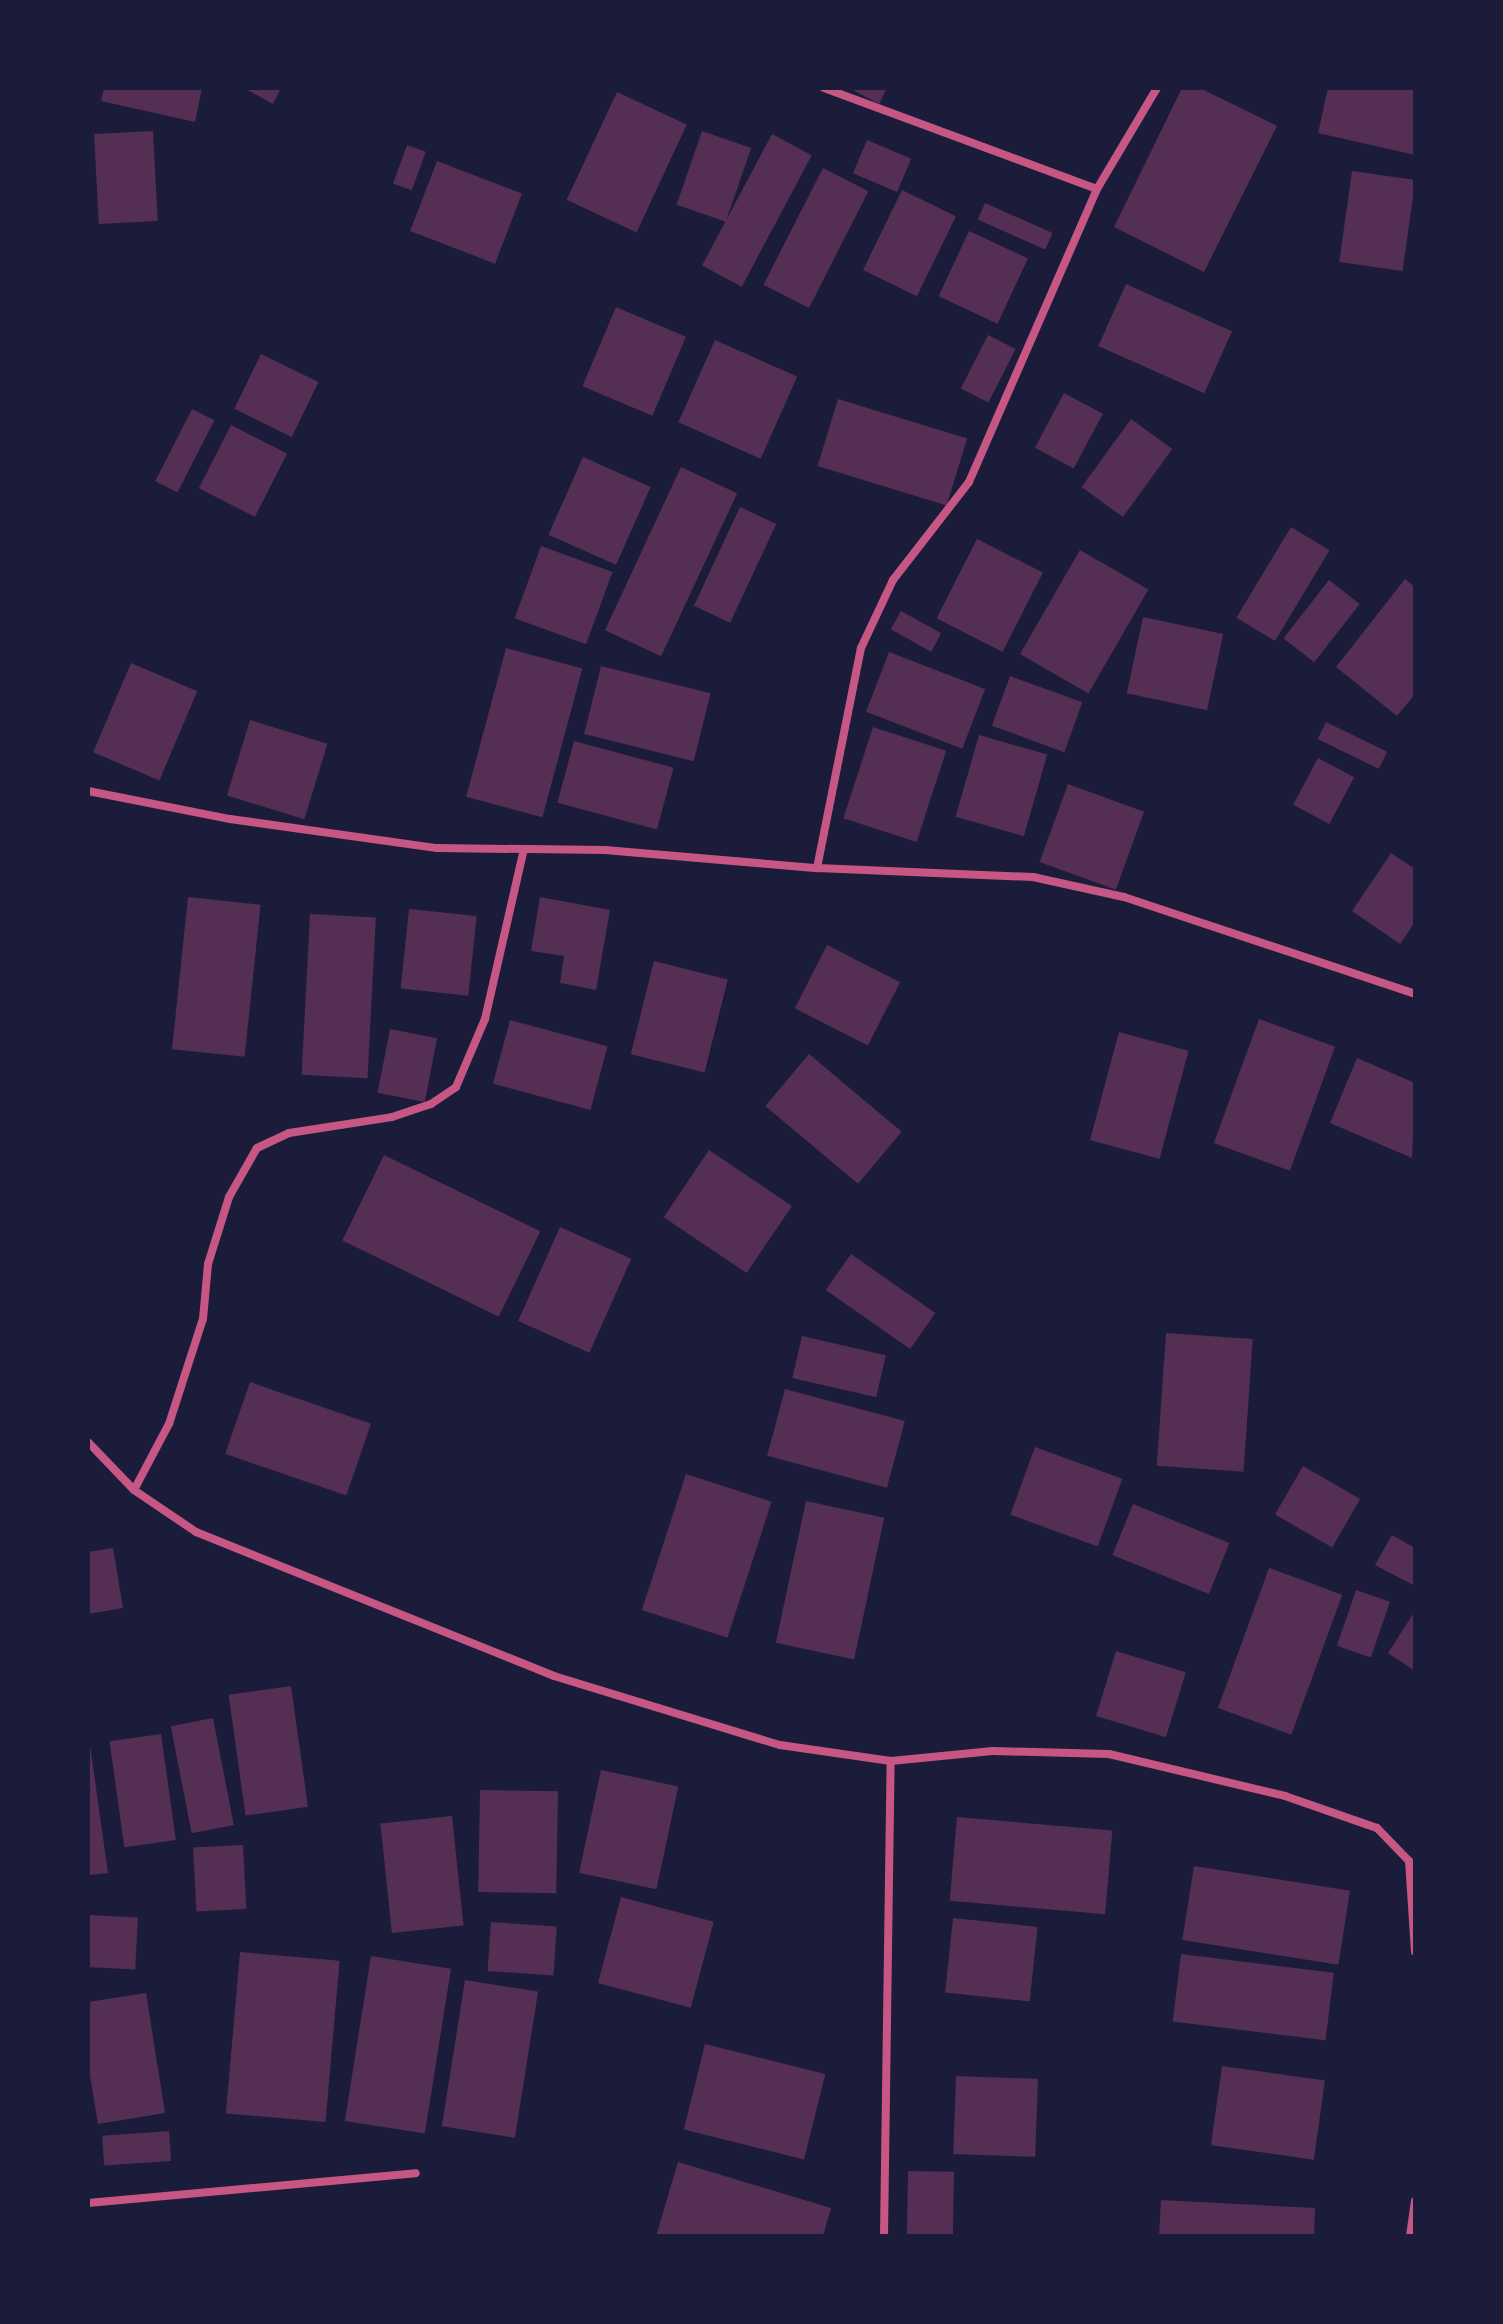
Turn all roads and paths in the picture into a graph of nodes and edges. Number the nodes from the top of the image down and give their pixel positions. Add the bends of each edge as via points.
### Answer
1 (824, 88) edge
2 (1157, 88) edge
3 (1097, 189) junction
4 (88, 791) edge
5 (524, 849) junction
6 (817, 868) junction
7 (1415, 994) edge
8 (88, 1442) edge
9 (134, 1490) junction
10 (891, 1761) junction
11 (1415, 1952) edge
12 (416, 2173) dead end
13 (1415, 2201) edge
14 (88, 2203) edge
15 (884, 2236) edge
16 (1410, 2236) edge

1 - 3 street
2 - 3 street
3 - 6 street via 969,482 893,580 861,648
4 - 5 street via 230,819 437,848
5 - 6 street via 605,850
5 - 9 street via 485,1019 456,1087 431,1104 392,1117 289,1133 257,1148 229,1197 208,1264 203,1319 169,1424
6 - 7 street via 1033,877 1124,897
8 - 9 street
9 - 10 street via 196,1532 554,1676 780,1745
10 - 11 street via 993,1751 1109,1754 1285,1796 1377,1828 1409,1861
10 - 15 street
12 - 14 street
13 - 16 street

